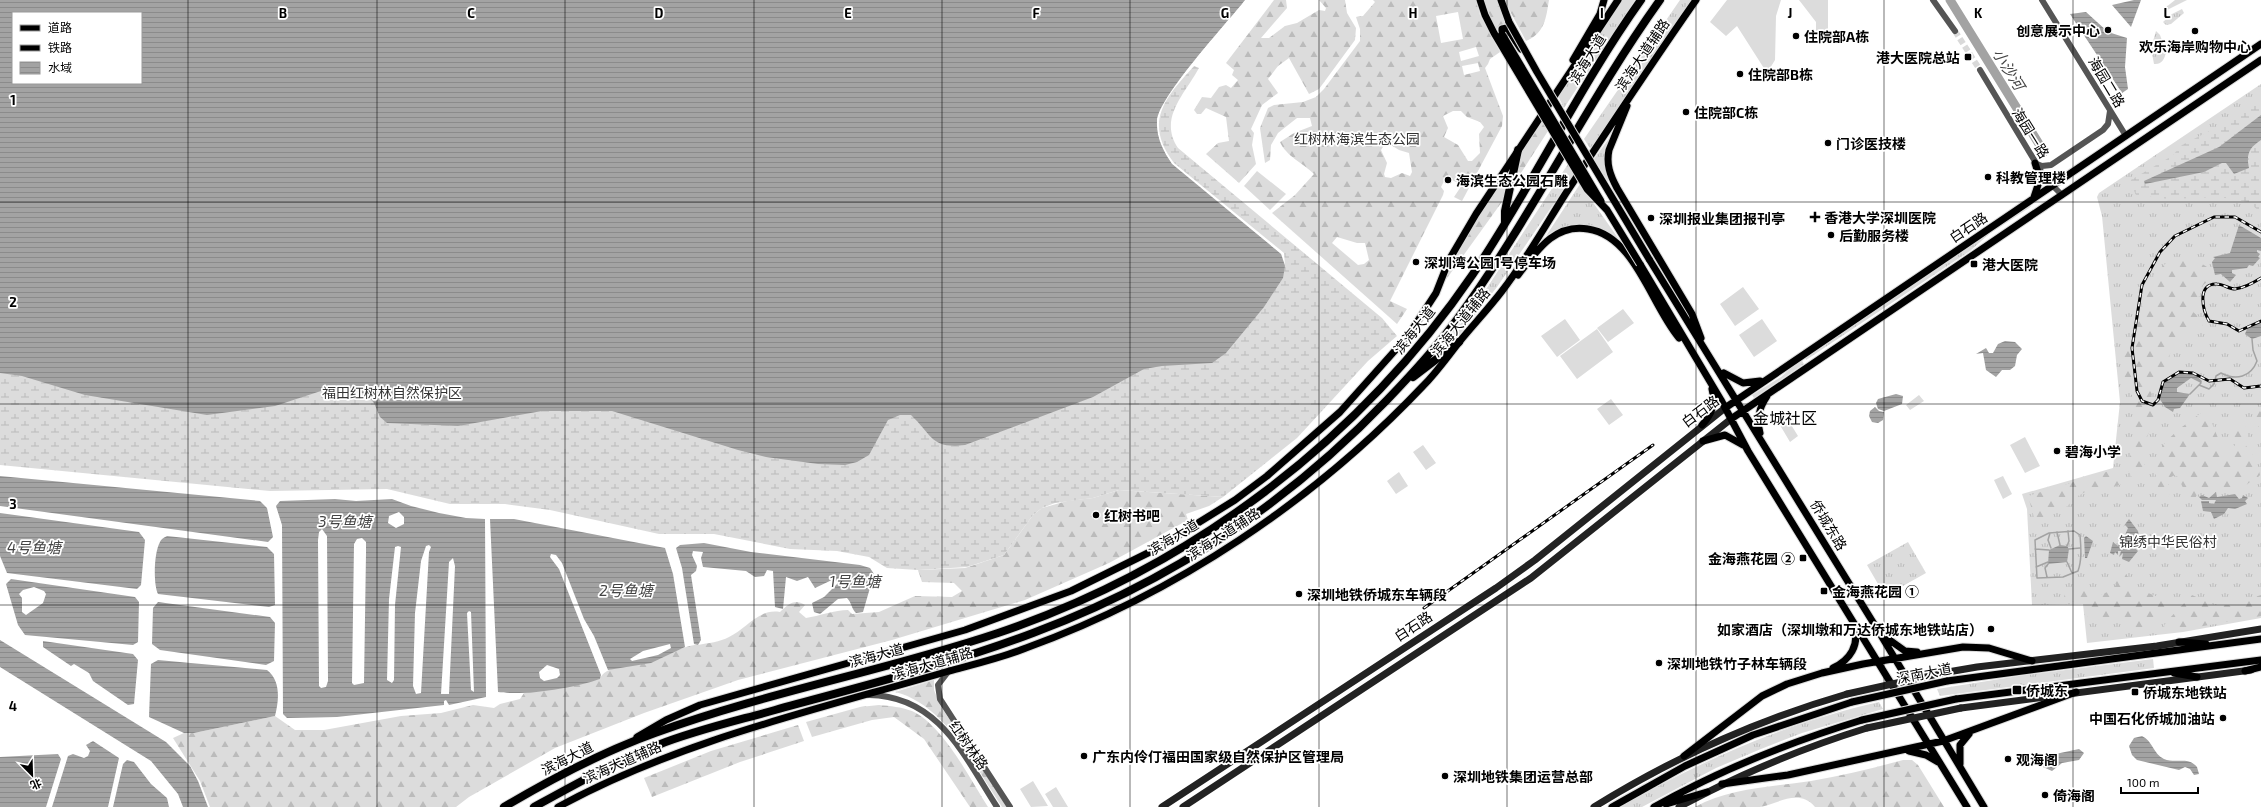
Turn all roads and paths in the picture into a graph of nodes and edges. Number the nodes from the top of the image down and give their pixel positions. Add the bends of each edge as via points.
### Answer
1 (1480, 0) edge
2 (1501, 0) edge
3 (1604, 0) edge
4 (1618, 0) edge
5 (1641, 0) edge
6 (1660, 0) edge
7 (1696, 0) edge
8 (1933, 0) edge
9 (2042, 0) edge
10 (1955, 31) tunnel mouth
11 (2261, 44) edge
12 (2261, 60) edge
13 (1980, 70) tunnel mouth
14 (1536, 72) junction
15 (1635, 89) junction
16 (1556, 93) junction
17 (2109, 109) junction
18 (2126, 136) junction
19 (1518, 150) junction
20 (2035, 163) junction
21 (2052, 186) junction
22 (2062, 194) junction
23 (2030, 200) junction
24 (1607, 210) junction
25 (2033, 214) junction
26 (1505, 224) junction
27 (1638, 266) junction
28 (1505, 287) junction
29 (1459, 342) junction
30 (1704, 346) junction
31 (1805, 353) junction
32 (1814, 363) junction
33 (1718, 368) junction
34 (1768, 378) junction
35 (1710, 381) junction
36 (1773, 390) junction
37 (1394, 392) junction
38 (1737, 399) junction
39 (1725, 408) junction
40 (1744, 410) junction
41 (1731, 419) junction
42 (1702, 425) junction
43 (1703, 441) junction
44 (1763, 441) junction
45 (1748, 451) junction
46 (1852, 619) junction
47 (2261, 629) edge
48 (1880, 632) junction
49 (2261, 639) edge
50 (2179, 642) junction
51 (2222, 645) junction
52 (1927, 653) junction
53 (1895, 658) junction
54 (2032, 660) junction
55 (2261, 660) edge
56 (1878, 662) junction
57 (2261, 668) edge
58 (949, 671) junction
59 (2166, 672) junction
60 (1822, 673) junction
61 (2197, 678) junction
62 (2076, 692) junction
63 (867, 695) junction
64 (1972, 732) junction
65 (1944, 741) junction
66 (1929, 744) junction
67 (622, 746) junction
68 (1901, 751) junction
69 (1684, 756) junction
70 (1940, 764) junction
71 (1961, 770) junction
72 (1722, 784) junction
73 (1707, 792) junction
74 (504, 807) edge
75 (534, 807) edge
76 (558, 807) edge
77 (997, 807) edge
78 (1010, 807) edge
79 (1162, 807) edge
80 (1183, 807) edge
81 (1594, 807) edge
82 (1612, 807) edge
83 (1655, 807) edge
84 (1679, 807) edge
85 (1967, 807) edge
86 (1984, 807) edge

1 - 24 main road, bridge via 1498,41 1589,192
2 - 14 main road, bridge via 1509,22
3 - 16 main road via 1598,18
4 - 16 main road, 滨海大道辅路
5 - 26 highway, 滨海大道 via 1592,76
6 - 37 highway, 滨海大道 via 1610,72 1483,282 1457,320
7 - 15 main road, 滨海大道辅路
8 - 10 street
9 - 17 street, 海园二路
11 - 18 main road, 白石路
12 - 22 main road, 白石路
13 - 20 street, 海园一路
14 - 24 main road, bridge via 1508,30 1502,29 1502,34
14 - 30 main road, 侨城东路, bridge
15 - 28 main road, 滨海大道辅路
15 - 30 main road via 1612,140 1608,157 1610,174 1694,319
16 - 19 main road, 滨海大道辅路
17 - 18 street, 海园二路
17 - 20 street via 2110,120 2103,130 2051,165 2042,166
18 - 21 main road, 白石路
19 - 26 highway via 1505,211
19 - 67 main road, 滨海大道辅路 via 1456,246 1436,293 1399,346 1363,388 1315,436 1235,500 1156,549 1071,591 965,630 700,705 666,720
20 - 21 street, 海园一路
20 - 23 main road via 2040,184
21 - 22 street, 海园一路
21 - 23 main road, 白石路
22 - 25 main road, 白石路
23 - 25 main road via 2036,209
23 - 31 main road, 白石路
24 - 27 main road, bridge
25 - 32 main road, 白石路
26 - 67 highway, 滨海大道 via 1445,312 1384,385 1355,414 1274,485 1241,510 1161,560 1076,602 1002,632 711,714
27 - 28 main road via 1619,245 1600,232 1576,228 1549,238
27 - 35 main road
28 - 29 main road, 滨海大道辅路
29 - 37 highway
29 - 58 main road, 滨海大道辅路 via 1425,384 1366,440 1302,494 1241,539 1180,576 1089,623 1023,650
30 - 33 main road, 侨城东路
31 - 32 main road via 1804,361
31 - 34 main road, 白石路
32 - 36 main road, 白石路
33 - 34 main road via 1729,378 1743,383 1754,383
33 - 38 main road, 侨城东路
34 - 38 main road, 白石路
35 - 39 main road
35 - 42 main road via 1714,406
36 - 40 main road, 白石路
36 - 44 main road via 1762,403 1758,416
37 - 75 highway, 滨海大道 via 1340,447 1281,497 1208,547 1126,593 1036,632 973,654 709,728 658,745
38 - 39 main road, 白石路
38 - 40 main road, 侨城东路
39 - 41 main road
39 - 42 main road, 白石路
40 - 41 main road, 白石路
40 - 44 main road, 侨城东路
41 - 43 main road, 白石路
41 - 45 main road
42 - 79 main road, 白石路 via 1535,560 1496,588
43 - 45 main road via 1725,435 1736,440
43 - 80 main road, 白石路 via 1531,578
44 - 48 main road, 侨城东路
45 - 46 main road
46 - 56 main road
46 - 60 main road via 1856,635 1853,650 1839,665
47 - 50 main road
48 - 52 main road via 1905,651
48 - 53 main road, 侨城东路
49 - 51 main road, 深南大道
50 - 51 main road
50 - 54 main road
51 - 82 main road, 深南大道, bridge via 1947,682 1852,702 1753,735 1685,766
52 - 53 main road
52 - 54 main road via 1975,647
53 - 56 main road
53 - 65 main road, 侨城东路
54 - 69 main road, bridge via 1942,673 1847,694 1786,714
55 - 59 main road
56 - 60 main road
56 - 66 main road
57 - 61 main road
58 - 63 main road, 滨海大道辅路
58 - 78 street, 红树林路 via 938,685 940,699
59 - 61 main road
59 - 83 main road, bridge via 1956,699 1896,711 1798,741 1727,770
60 - 69 main road via 1787,684 1762,696
61 - 62 main road
62 - 64 main road
62 - 72 main road, bridge via 1961,708 1867,728 1802,749
63 - 76 main road, 滨海大道辅路 via 687,749 615,778
63 - 77 street, 红树林路 via 898,698 933,717 951,736
64 - 65 main road
64 - 71 main road via 1964,739 1959,750
65 - 66 main road
65 - 71 main road, 侨城东路
66 - 68 main road
66 - 70 main road
67 - 74 highway, 滨海大道 via 566,772
68 - 70 main road via 1919,752
68 - 72 main road via 1788,776
69 - 81 main road
70 - 85 main road
71 - 86 main road, 侨城东路
72 - 73 main road
73 - 83 main road
73 - 84 main road

